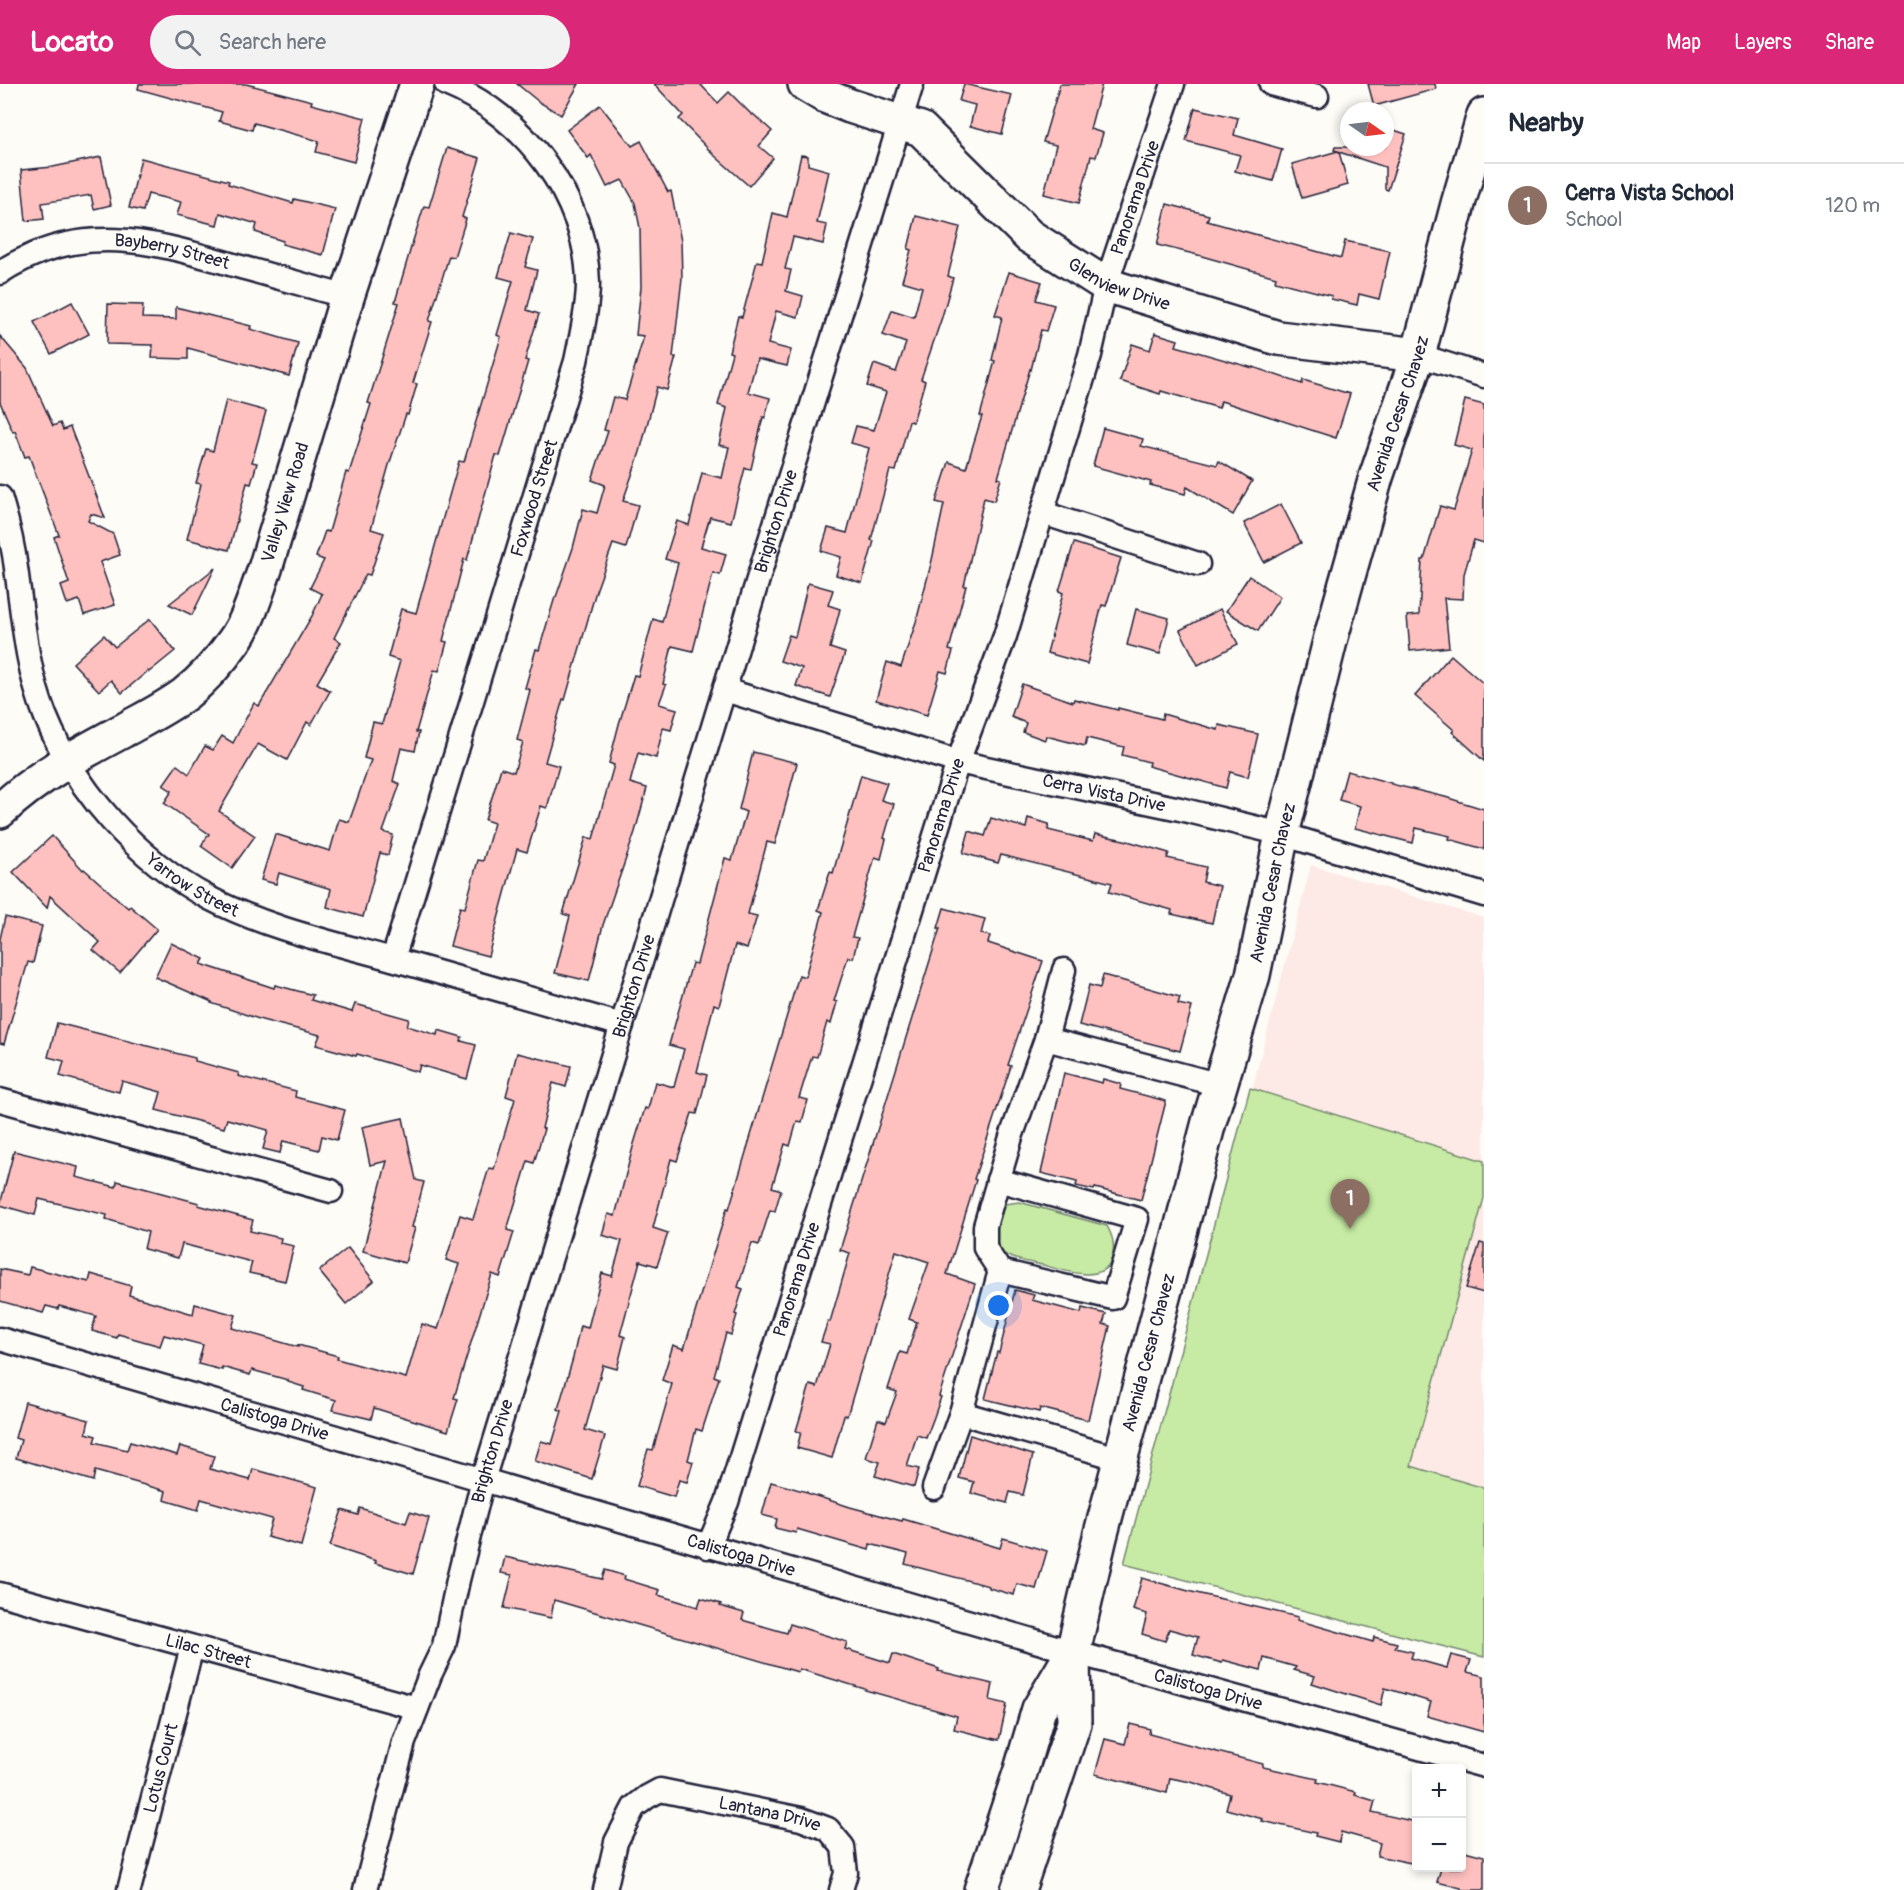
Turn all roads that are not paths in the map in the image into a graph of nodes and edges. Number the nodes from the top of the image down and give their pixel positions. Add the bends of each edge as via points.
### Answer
1 (417, 84) edge
2 (446, 84) edge
3 (805, 84) edge
4 (912, 84) edge
5 (1173, 84) edge
6 (1271, 84) edge
7 (1317, 96) dead end
8 (1484, 115) edge
9 (899, 121) junction
10 (0, 273) edge
11 (1106, 285) junction
12 (347, 297) junction
13 (1418, 355) junction
14 (1484, 376) edge
15 (0, 497) edge
16 (1043, 513) junction
17 (1198, 564) dead end
18 (725, 690) junction
19 (67, 760) junction
20 (958, 762) junction
21 (0, 812) edge
22 (1282, 834) junction
23 (1484, 895) edge
24 (393, 959) junction
25 (1064, 970) dead end
26 (622, 1025) junction
27 (1046, 1039) junction
28 (1220, 1085) junction
29 (0, 1100) edge
30 (998, 1180) junction
31 (331, 1191) dead end
32 (1000, 1271) junction
33 (0, 1339) edge
34 (961, 1413) junction
35 (1121, 1459) junction
36 (483, 1480) junction
37 (934, 1488) dead end
38 (708, 1547) junction
39 (0, 1594) edge
40 (192, 1647) junction
41 (1073, 1652) junction
42 (417, 1708) junction
43 (1484, 1766) edge
44 (129, 1890) edge
45 (365, 1890) edge
46 (605, 1890) edge
47 (841, 1890) edge
48 (981, 1890) edge
49 (1018, 1890) edge

1 - 12 street, Valley View Road
2 - 24 street, Foxwood Street via 462,90 508,122 542,159 577,223 588,285 576,361
3 - 9 street, Glenview Drive via 850,106
4 - 9 street, Brighton Drive
5 - 11 street, Panorama Drive
6 - 7 street
8 - 13 street, Avenida Cesar Chavez
9 - 11 street, Glenview Drive via 921,129 1029,236
9 - 18 street, Brighton Drive
10 - 12 street, Bayberry Street via 40,251 67,243 113,238 201,255
11 - 13 street, Glenview Drive via 1278,338
11 - 16 street, Panorama Drive via 1090,355
12 - 19 street, Valley View Road via 264,569 236,639 184,695
13 - 14 street, Glenview Drive
13 - 22 street, Avenida Cesar Chavez via 1373,489
15 - 19 street, Yarrow Street via 16,566 33,676 44,712
16 - 17 street
16 - 20 street, Panorama Drive via 1005,636
18 - 20 street, Cerra Vista Drive
18 - 26 street, Brighton Drive
19 - 21 street, Valley View Road via 35,780
19 - 24 street, Yarrow Street via 96,802 140,849 208,897 317,939
20 - 22 street, Cerra Vista Drive
20 - 38 street, Panorama Drive via 726,1502
22 - 23 street, Cerra Vista Drive
22 - 28 street, Avenida Cesar Chavez via 1253,975
24 - 26 street, Yarrow Street
25 - 27 street
26 - 36 street, Brighton Drive
27 - 28 street
27 - 30 street
28 - 35 street, Avenida Cesar Chavez
29 - 31 street
30 - 32 street via 985,1226 985,1248
30 - 32 street via 1137,1219 1113,1298
32 - 34 street
33 - 36 street, Calistoga Drive
34 - 35 street
34 - 37 street
35 - 41 street, Avenida Cesar Chavez
36 - 38 street, Calistoga Drive
36 - 42 street, Brighton Drive via 444,1646
38 - 41 street, Calistoga Drive
39 - 40 street, Lilac Street
40 - 42 street, Lilac Street
40 - 44 street, Lotus Court
41 - 43 street, Calistoga Drive
41 - 48 street, Avenida Cesar Chavez via 1039,1709
41 - 49 street, Avenida Cesar Chavez via 1074,1723
42 - 45 street, Brighton Drive via 404,1742
46 - 47 street, Lantana Drive via 616,1842 634,1807 660,1790 801,1819 828,1829 843,1847 846,1873

